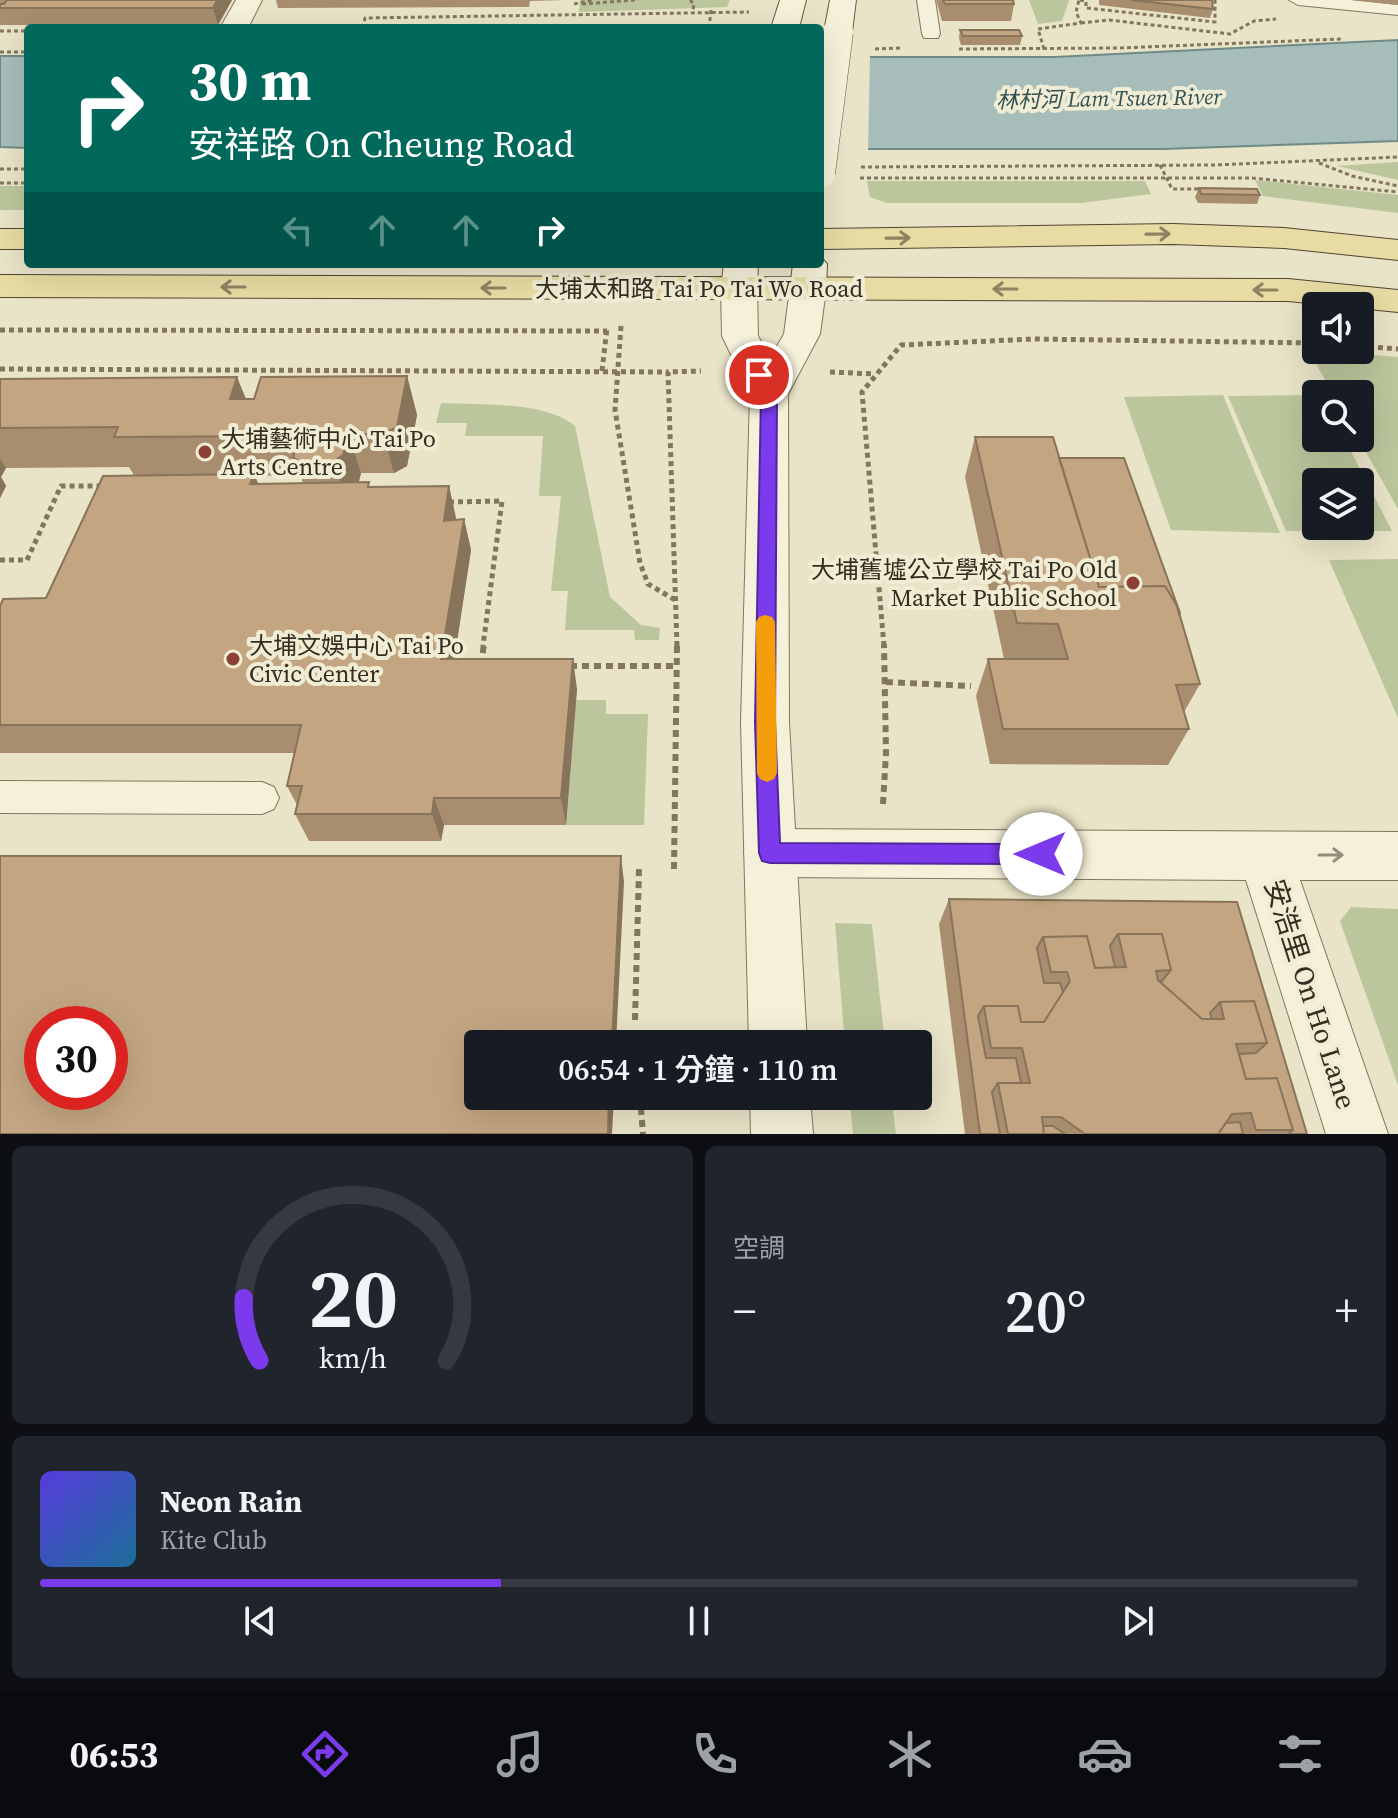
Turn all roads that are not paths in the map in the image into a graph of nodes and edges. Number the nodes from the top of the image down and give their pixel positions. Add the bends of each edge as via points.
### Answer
1 (249, 0) edge
2 (793, 0) edge
3 (843, 0) edge
4 (926, 0) edge
5 (1298, 0) edge
6 (1398, 10) edge
7 (236, 24) edge
8 (786, 24) edge
9 (931, 34) dead end
10 (824, 142) edge
11 (0, 239) edge
12 (24, 239) edge
13 (824, 239) edge
14 (1398, 250) edge
15 (740, 276) edge
16 (809, 276) edge
17 (0, 286) edge
18 (1398, 301) edge
19 (769, 394) junction
20 (0, 797) edge
21 (262, 798) dead end
22 (770, 853) junction
23 (1264, 854) junction
24 (1398, 856) edge
25 (777, 1030) edge
26 (781, 1110) edge
27 (782, 1134) edge
28 (1357, 1134) edge

1 - 7 street
2 - 8 street
3 - 10 street, bridge
4 - 9 lane
5 - 6 lane
11 - 12 main road
13 -> 14 main road, 大埔太和路 Tai Po Tai Wo Road via 1173,234
15 - 16 main road, 大埔太和路 Tai Po Tai Wo Road
15 -> 17 main road, 大埔太和路 Tai Po Tai Wo Road
15 - 19 street via 740,336
18 -> 16 main road, 大埔太和路 Tai Po Tai Wo Road via 1288,290
16 - 19 street via 802,334
19 - 22 street via 765,722
20 - 21 lane
22 - 23 street, 安浩里 On Ho Lane
22 - 25 street
23 -> 24 street, 安浩里 On Ho Lane
23 - 28 street, 安浩里 On Ho Lane
26 - 27 street

